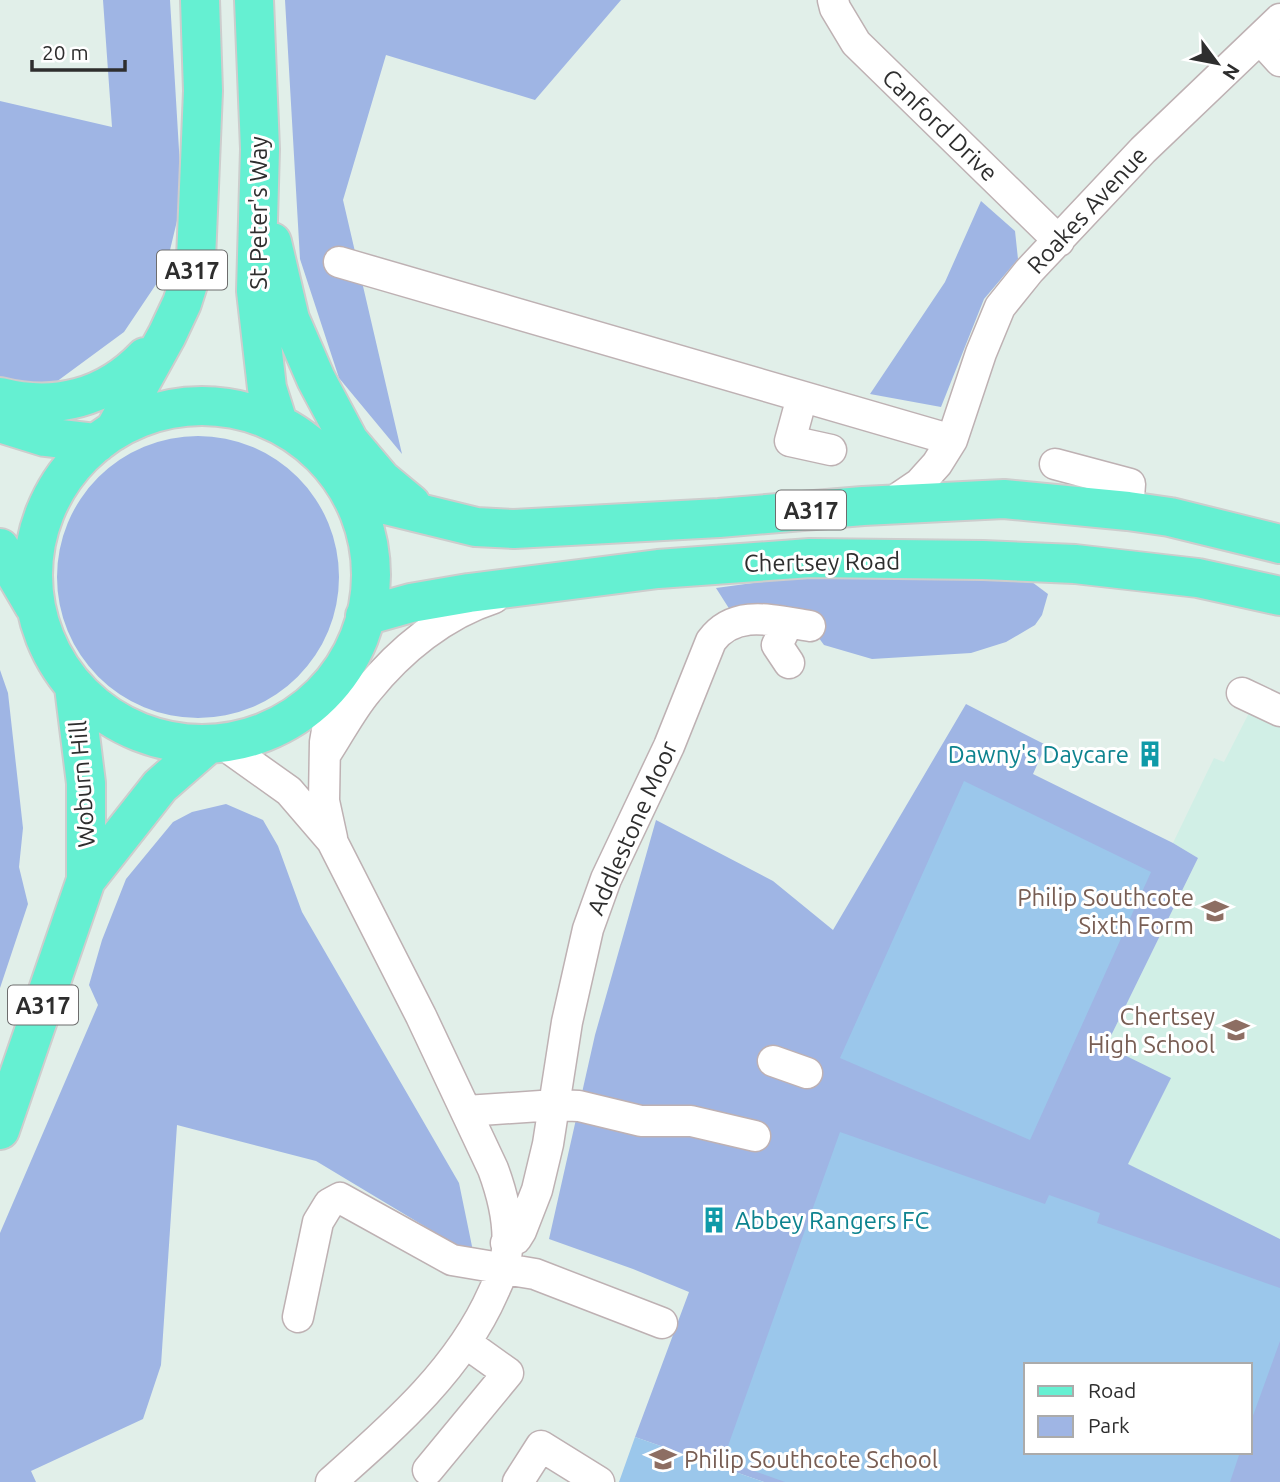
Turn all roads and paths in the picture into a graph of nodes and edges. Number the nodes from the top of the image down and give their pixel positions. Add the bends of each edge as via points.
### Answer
1 (200, 0) edge
2 (254, 0) edge
3 (833, 0) edge
4 (1270, 29) edge
5 (1280, 61) edge
6 (260, 149) junction
7 (1059, 241) junction
8 (339, 262) dead end
9 (167, 335) junction
10 (0, 397) edge
11 (802, 397) junction
12 (0, 423) edge
13 (278, 424) junction
14 (105, 437) junction
15 (953, 440) junction
16 (831, 450) dead end
17 (1055, 464) dead end
18 (345, 484) junction
19 (953, 501) junction
20 (888, 505) junction
21 (1128, 510) junction
22 (427, 517) junction
23 (1280, 544) edge
24 (0, 548) edge
25 (904, 560) junction
26 (531, 587) junction
27 (1280, 596) edge
28 (37, 611) junction
29 (365, 616) junction
30 (789, 663) dead end
31 (336, 678) junction
32 (74, 687) junction
33 (1242, 693) dead end
34 (1280, 711) edge
35 (215, 744) junction
36 (325, 755) junction
37 (332, 841) junction
38 (86, 880) junction
39 (773, 1061) dead end
40 (807, 1073) dead end
41 (555, 1105) junction
42 (466, 1111) junction
43 (0, 1130) edge
44 (755, 1136) dead end
45 (504, 1256) junction
46 (298, 1317) dead end
47 (662, 1323) dead end
48 (466, 1343) junction
49 (428, 1470) dead end
50 (331, 1482) edge
51 (518, 1482) edge
52 (599, 1482) edge

1 - 9 main road, A317 via 203,91 196,259
2 - 6 main road, St Peter's Way / A317
3 - 7 street, Canford Drive via 856,43
4 - 5 street
4 - 7 street, Roakes Avenue via 1143,150
6 - 13 main road, St Peter's Way / A317 via 256,290 267,388
6 - 22 main road via 271,239 290,319 316,379 349,441 382,480
7 - 15 street, Roakes Avenue via 1000,307
8 - 11 street
9 - 10 main road via 106,389 56,401
9 - 14 main road, A317
11 - 15 street
11 - 16 street via 790,441
12 - 14 main road via 45,437
13 - 14 main road via 252,413 195,406 139,418
13 - 18 main road via 319,453
14 - 28 main road via 71,470 50,501 37,536 33,573
15 - 19 street, Roakes Avenue
15 - 20 street, Roakes Avenue via 919,484
17 - 21 street via 1130,484
18 - 22 main road, Chertsey Road / A317 via 382,504
18 - 29 main road via 362,521 371,559
19 - 20 main road, Chertsey Road / A317
19 - 21 main road, Chertsey Road / A317 via 1024,499
19 - 25 main road via 938,526
20 - 22 main road, Chertsey Road / A317 via 514,528 476,527
21 - 23 main road, Chertsey Road / A317
24 - 28 main road
25 - 26 main road, Chertsey Road / A317 via 810,558 658,569
25 - 27 main road, Chertsey Road / A317 via 1075,564 1198,578
26 - 29 main road, Chertsey Road / A317 via 411,603
26 - 36 street via 473,605 435,627 366,692
28 - 32 main road via 45,638
29 - 31 main road via 359,638
30 - 41 street, Addlestone Moor via 777,645 799,624 760,618 737,621 720,629 711,641 588,929 567,1022
31 - 35 main road via 314,703 286,722 256,736
31 - 36 street, Addlestone Moor
32 - 35 main road via 121,724 148,736 177,743
32 - 38 main road, Woburn Hill / A317 via 86,783
33 - 34 street
35 - 37 street, Addlestone Moor via 289,791
35 - 38 main road, Woburn Hill / A317 via 160,786
36 - 37 street, Addlestone Moor via 324,801
37 - 42 street, Addlestone Moor
38 - 43 main road, Woburn Hill / A317
39 - 40 street
41 - 42 street
41 - 44 street via 641,1121 691,1121
41 - 45 street, Addlestone Moor via 537,1191 521,1231
42 - 45 street, Addlestone Moor via 502,1192
45 - 46 street via 452,1260 340,1198 329,1204 318,1222
45 - 47 street via 535,1274
45 - 48 street, Addlestone Moor via 484,1313
48 - 49 street via 509,1373
48 - 50 street, Addlestone Moor via 380,1438
51 - 52 street via 541,1446

